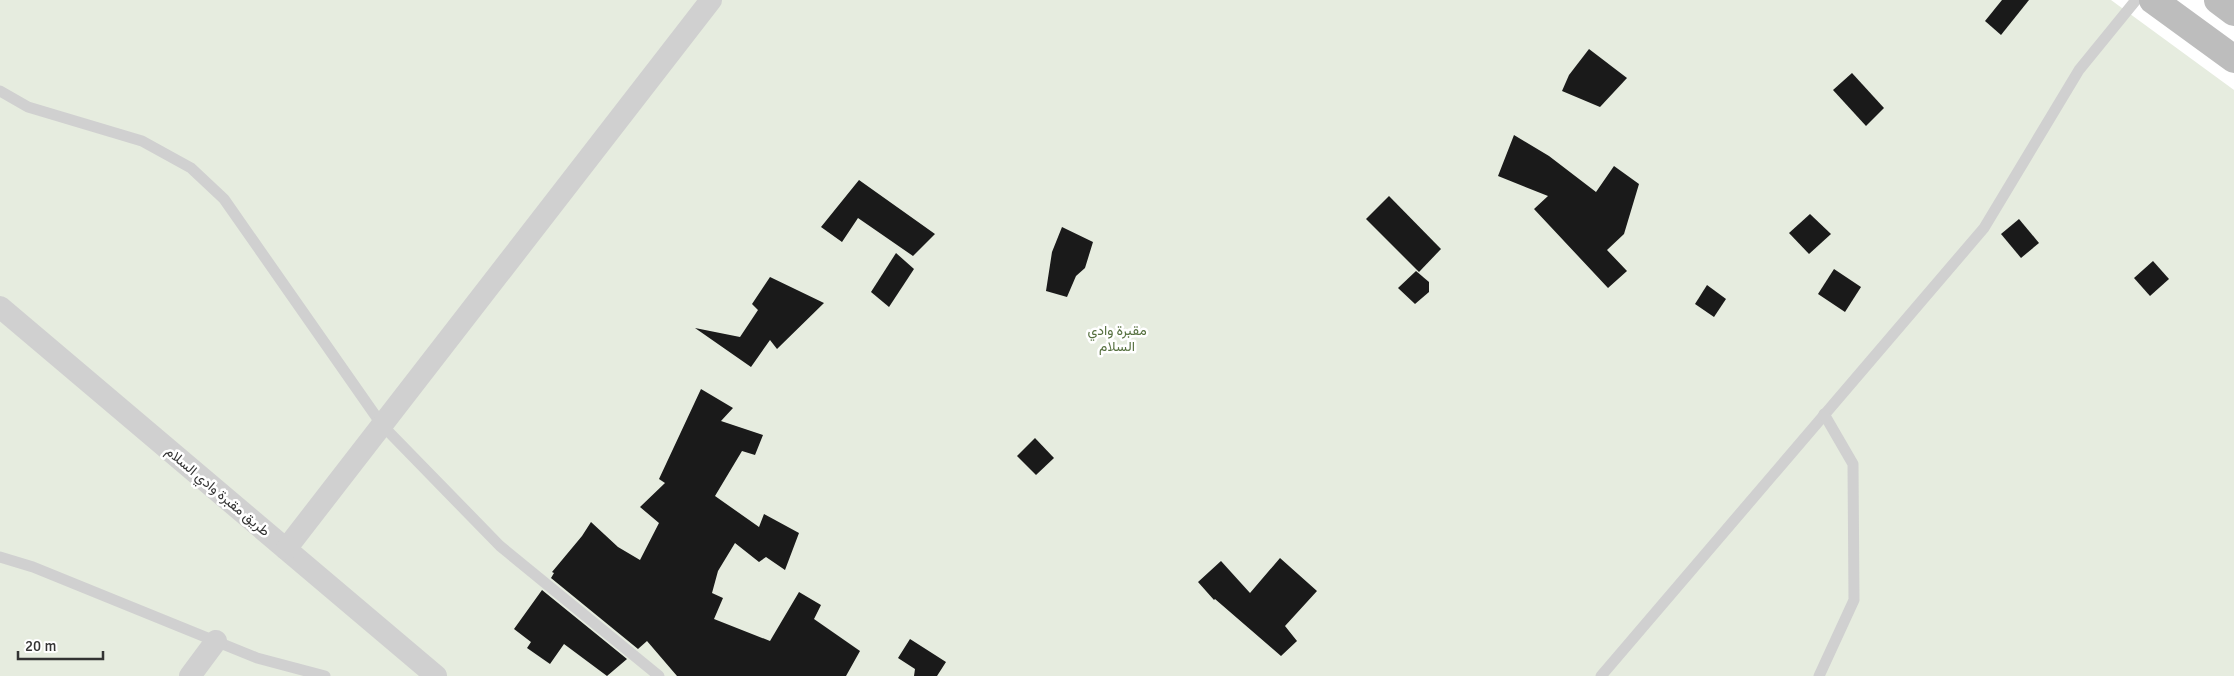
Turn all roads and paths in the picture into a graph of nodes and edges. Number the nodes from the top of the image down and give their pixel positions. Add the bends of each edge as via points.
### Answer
1 (711, 0) edge
2 (2136, 0) edge
3 (2153, 0) edge
4 (2218, 0) edge
5 (2234, 12) edge
6 (2234, 59) edge
7 (0, 91) edge
8 (0, 307) edge
9 (1824, 414) junction
10 (382, 424) junction
11 (286, 549) junction
12 (0, 557) edge
13 (216, 641) junction
14 (190, 676) edge
15 (325, 676) edge
16 (436, 676) edge
17 (659, 676) edge
18 (1601, 676) edge
19 (1819, 676) edge

1 - 10 street
2 - 9 lane via 2079,70 1984,228
3 - 6 main road
4 - 5 main road
7 - 10 lane via 28,106 142,141 191,168 224,199
8 - 11 street, طريق مقبرة وادي السلام
9 - 18 lane
9 - 19 lane via 1853,464 1854,600
10 - 11 street
10 - 17 lane via 500,546
11 - 16 street, طريق مقبرة وادي السلام
12 - 13 lane via 33,566
13 - 14 street
13 - 15 lane via 257,658

